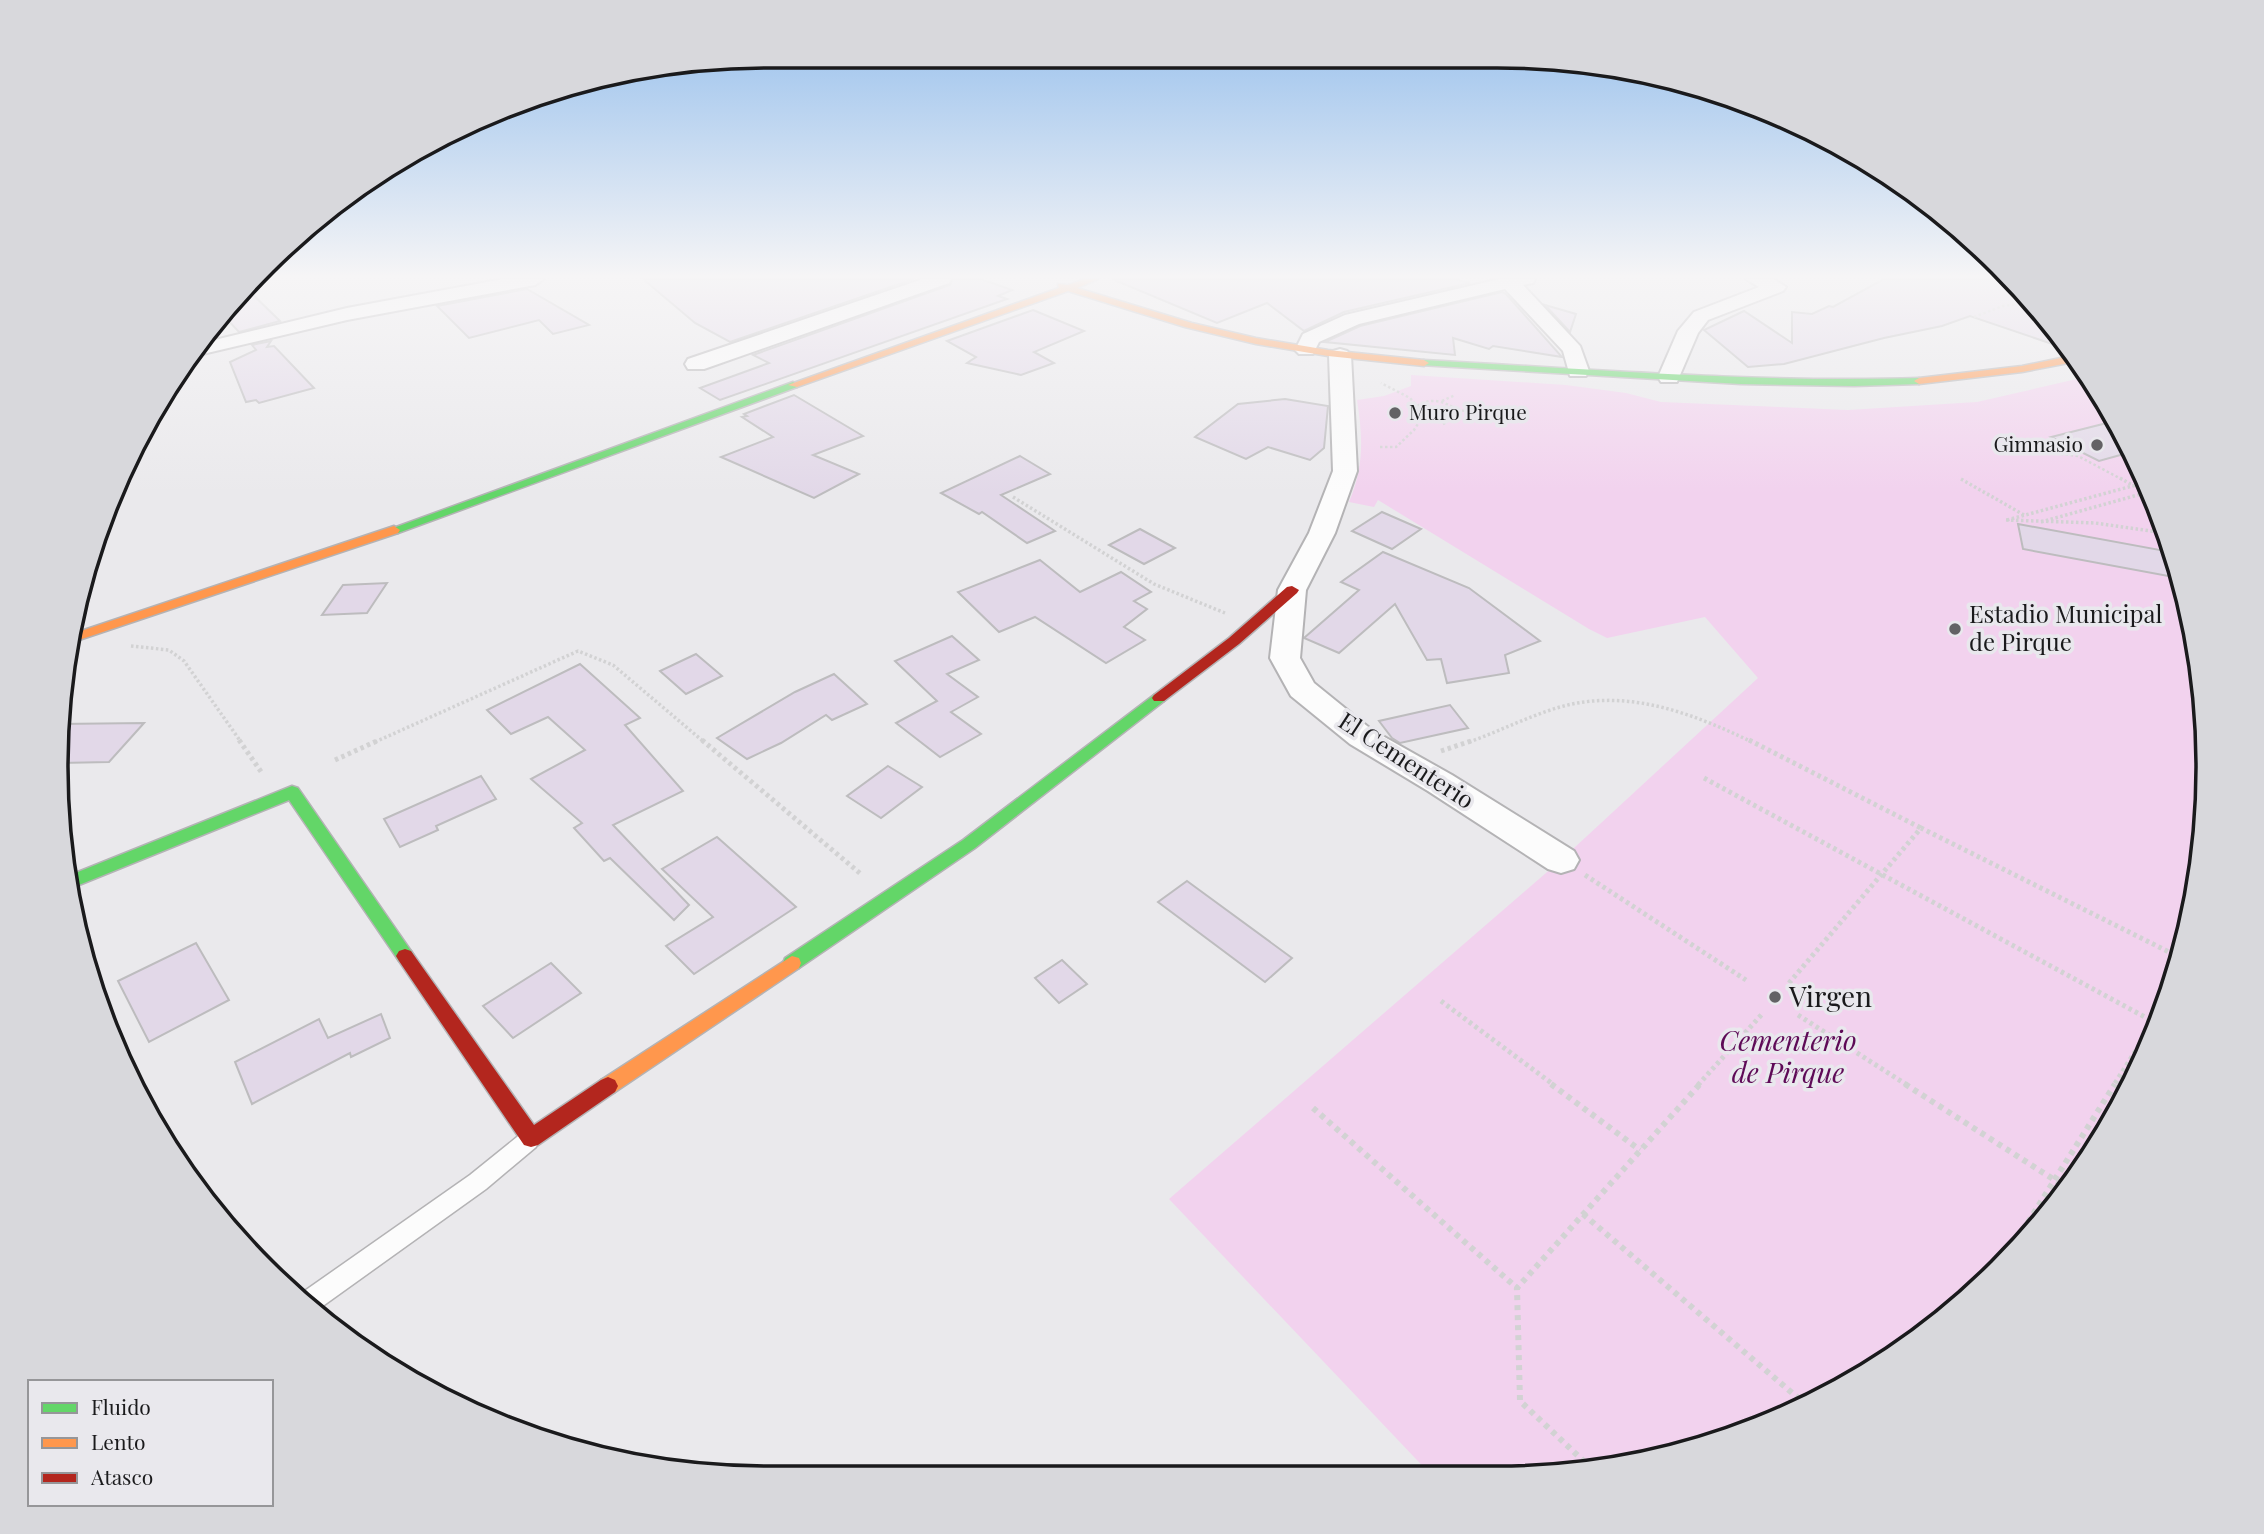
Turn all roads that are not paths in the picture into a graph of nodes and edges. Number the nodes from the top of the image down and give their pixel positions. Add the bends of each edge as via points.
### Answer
1 (735, 351) edge
2 (892, 351) edge
3 (1306, 351) edge
4 (1573, 351) edge
5 (1680, 351) edge
6 (2058, 352) edge
7 (2064, 360) edge
8 (696, 364) dead end
9 (1340, 364) junction
10 (1578, 371) junction
11 (1967, 376) junction
12 (1669, 377) junction
13 (1292, 590) junction
14 (81, 636) edge
15 (1561, 860) road end
16 (78, 879) edge
17 (531, 1138) junction
18 (314, 1298) edge

1 - 8 street
2 - 14 street via 460,508
3 - 9 street
4 - 10 street
5 - 12 street
6 - 11 street
7 - 11 street
9 - 10 street
9 - 13 street, El Cementerio via 1345,471 1322,533
10 - 12 street
11 - 12 street via 1829,384
13 - 15 street, El Cementerio via 1285,659 1302,689 1361,737
13 - 17 street via 1234,641 980,835
16 - 17 street via 292,792
17 - 18 lane via 478,1182

